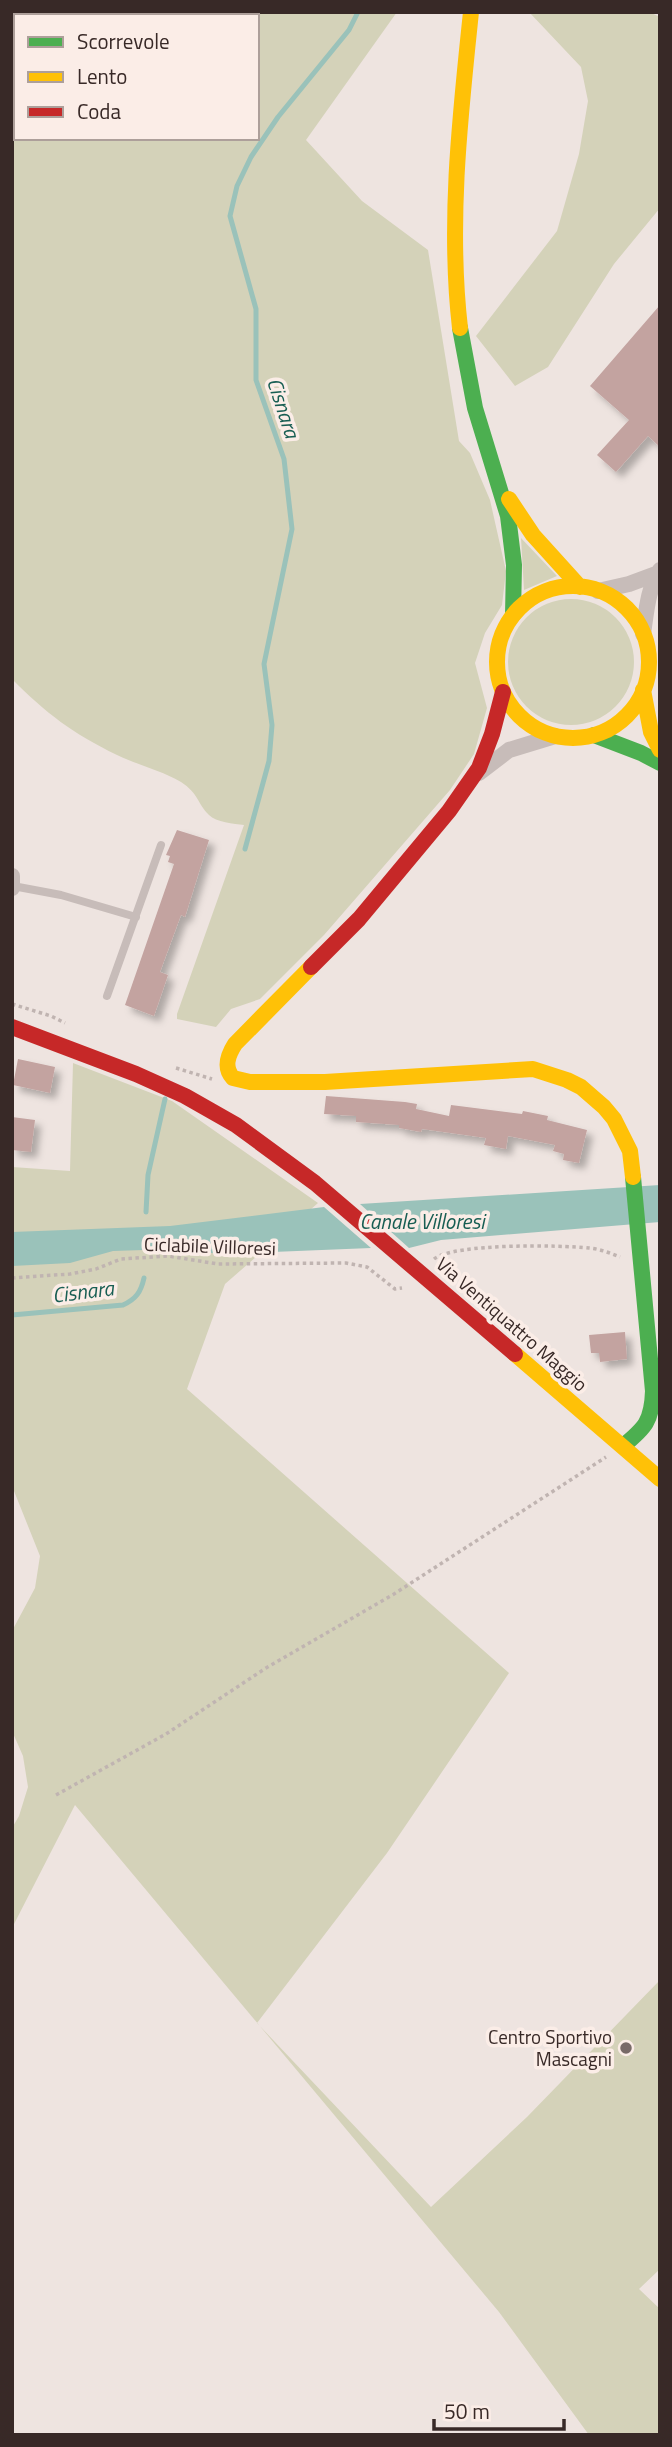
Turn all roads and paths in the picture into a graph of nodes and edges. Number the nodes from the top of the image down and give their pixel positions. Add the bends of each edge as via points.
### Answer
1 (471, 12) edge
2 (501, 488) junction
3 (658, 572) edge
4 (580, 587) junction
5 (598, 591) junction
6 (513, 615) junction
7 (643, 634) junction
8 (643, 690) junction
9 (503, 692) junction
10 (594, 735) junction
11 (555, 736) junction
12 (660, 750) edge
13 (660, 763) edge
14 (470, 782) junction
15 (161, 845) dead end
16 (12, 876) edge
17 (12, 887) edge
18 (136, 917) junction
19 (107, 996) dead end
20 (12, 1027) edge
21 (639, 1255) junction
22 (434, 1259) dead end
23 (12, 1278) edge
24 (402, 1289) dead end
25 (654, 1351) edge
26 (656, 1418) edge
27 (623, 1447) junction
28 (660, 1479) edge
29 (55, 1795) dead end

1 - 2 street via 453,216 459,311 475,410
2 - 4 street via 533,534
2 - 6 street via 516,566
3 - 5 street
3 - 7 street
4 - 5 street
4 - 6 street via 543,593
5 - 7 street via 629,612
6 - 9 street via 498,652
7 - 8 street via 648,662
8 - 10 street via 629,714
8 - 12 street via 651,732
9 - 11 street via 529,725
9 - 14 street via 485,753
10 - 11 street
10 - 13 street
11 - 14 street via 509,750
14 - 21 street via 359,919 235,1044 227,1067 241,1082 290,1084 533,1069 584,1088 611,1114 630,1151
15 - 18 lane
16 - 17 street
17 - 18 lane via 61,895
18 - 19 lane
20 - 27 street, Via Ventiquattro Maggio via 143,1076 210,1109 273,1151 343,1205
21 - 22 path via 624,1259 600,1250 555,1247 452,1251
21 - 25 street
23 - 24 path, Ciclabile Villoresi via 70,1274 121,1259 169,1256 218,1264 346,1263 368,1267 395,1289
25 - 26 street
26 - 27 street
27 - 28 street, Via Ventiquattro Maggio
27 - 29 path via 166,1734

